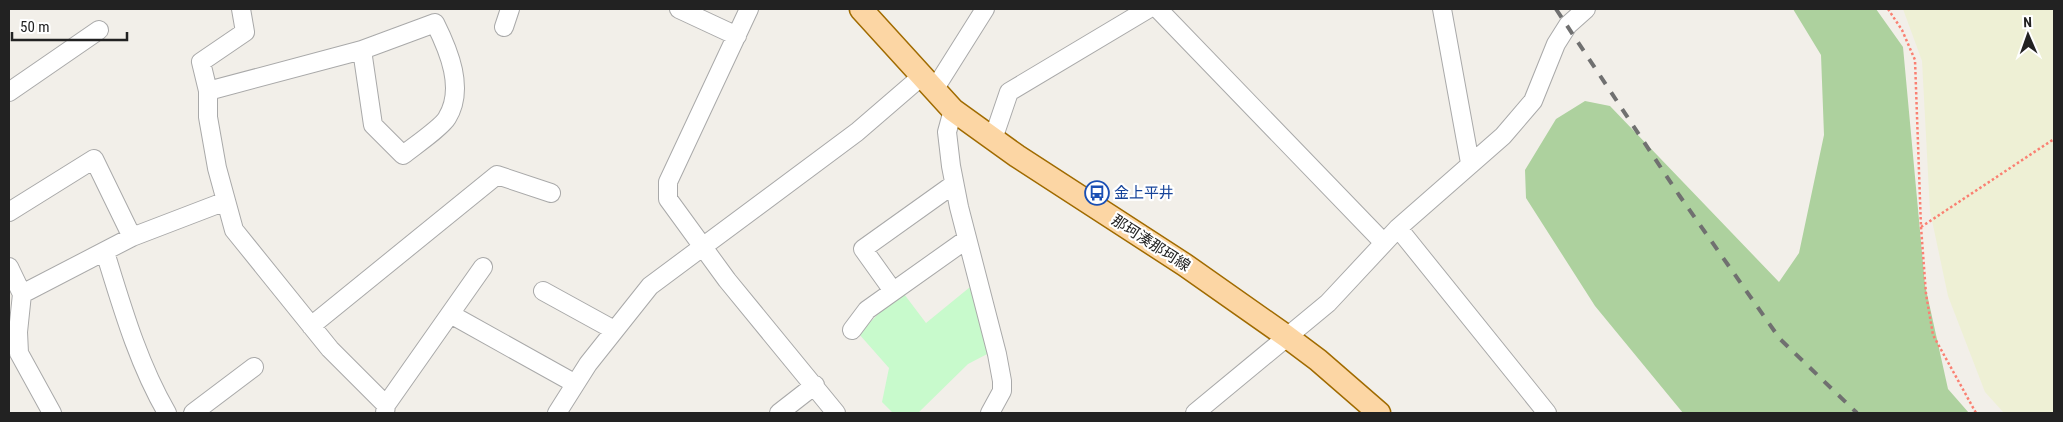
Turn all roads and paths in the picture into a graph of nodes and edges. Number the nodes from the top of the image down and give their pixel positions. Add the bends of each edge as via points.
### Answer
1 (241, 9) edge
2 (510, 9) edge
3 (679, 9) edge
4 (749, 9) edge
5 (861, 9) edge
6 (985, 9) edge
7 (1148, 9) edge
8 (1158, 9) edge
9 (1442, 9) edge
10 (1586, 9) edge
11 (1888, 9) edge
12 (504, 27) dead end
13 (99, 30) dead end
14 (737, 36) junction
15 (362, 50) junction
16 (928, 83) junction
17 (208, 91) junction
18 (9, 92) edge
19 (953, 110) junction
20 (993, 139) junction
21 (2054, 139) edge
22 (1470, 163) junction
23 (954, 184) junction
24 (551, 193) dead end
25 (226, 200) junction
26 (9, 212) edge
27 (1398, 228) junction
28 (1921, 228) junction
29 (132, 237) junction
30 (967, 239) junction
31 (1384, 243) junction
32 (701, 245) junction
33 (105, 252) junction
34 (9, 267) edge
35 (484, 267) dead end
36 (543, 291) dead end
37 (892, 291) junction
38 (22, 294) junction
39 (452, 315) junction
40 (311, 326) junction
41 (614, 330) junction
42 (852, 330) dead end
43 (1286, 336) junction
44 (254, 367) dead end
45 (574, 383) junction
46 (815, 385) junction
47 (386, 409) edge
48 (52, 413) edge
49 (167, 413) edge
50 (193, 413) edge
51 (556, 413) edge
52 (779, 413) edge
53 (836, 413) edge
54 (990, 413) edge
55 (1195, 413) edge
56 (1379, 413) edge
57 (1547, 413) edge
58 (1976, 413) edge

1 - 17 street via 245,32 201,62
2 - 12 street
3 - 14 street
4 - 14 street
5 - 16 main road, 那珂湊那珂線
6 - 16 street
7 - 20 street via 1009,92
8 - 31 street
9 - 22 street
10 - 22 street via 1568,25 1556,44 1533,101 1503,136
11 - 28 path via 1902,30 1915,60
13 - 18 street
14 - 32 street via 668,182 668,200
15 - 15 street via 373,125 403,155 447,120 456,96 449,50 435,24
15 - 17 street
16 - 19 main road, 那珂湊那珂線
16 - 32 street
17 - 25 street via 208,117
19 - 20 main road, 那珂湊那珂線
19 - 23 street via 947,132
20 - 43 main road, 那珂湊那珂線 via 1185,265
21 - 28 path
22 - 27 street
23 - 30 street
23 - 37 street via 863,249
24 - 40 street via 497,175
25 - 29 street
25 - 40 street via 234,230
26 - 29 street via 94,159
27 - 31 street
27 - 57 street
28 - 58 path via 1933,335
29 - 33 street
30 - 37 street
30 - 54 street via 1002,381 1002,391
31 - 43 street via 1328,303
32 - 41 street via 650,286
32 - 46 street
33 - 38 street
33 - 49 street via 152,387
34 - 38 street
35 - 39 street
36 - 41 street
37 - 42 street via 867,310
38 - 48 street via 19,353
39 - 45 street
39 - 47 street
40 - 47 street
41 - 45 street
43 - 55 street
43 - 56 main road, 那珂湊那珂線
44 - 50 street
45 - 51 street
46 - 52 street
46 - 53 street

